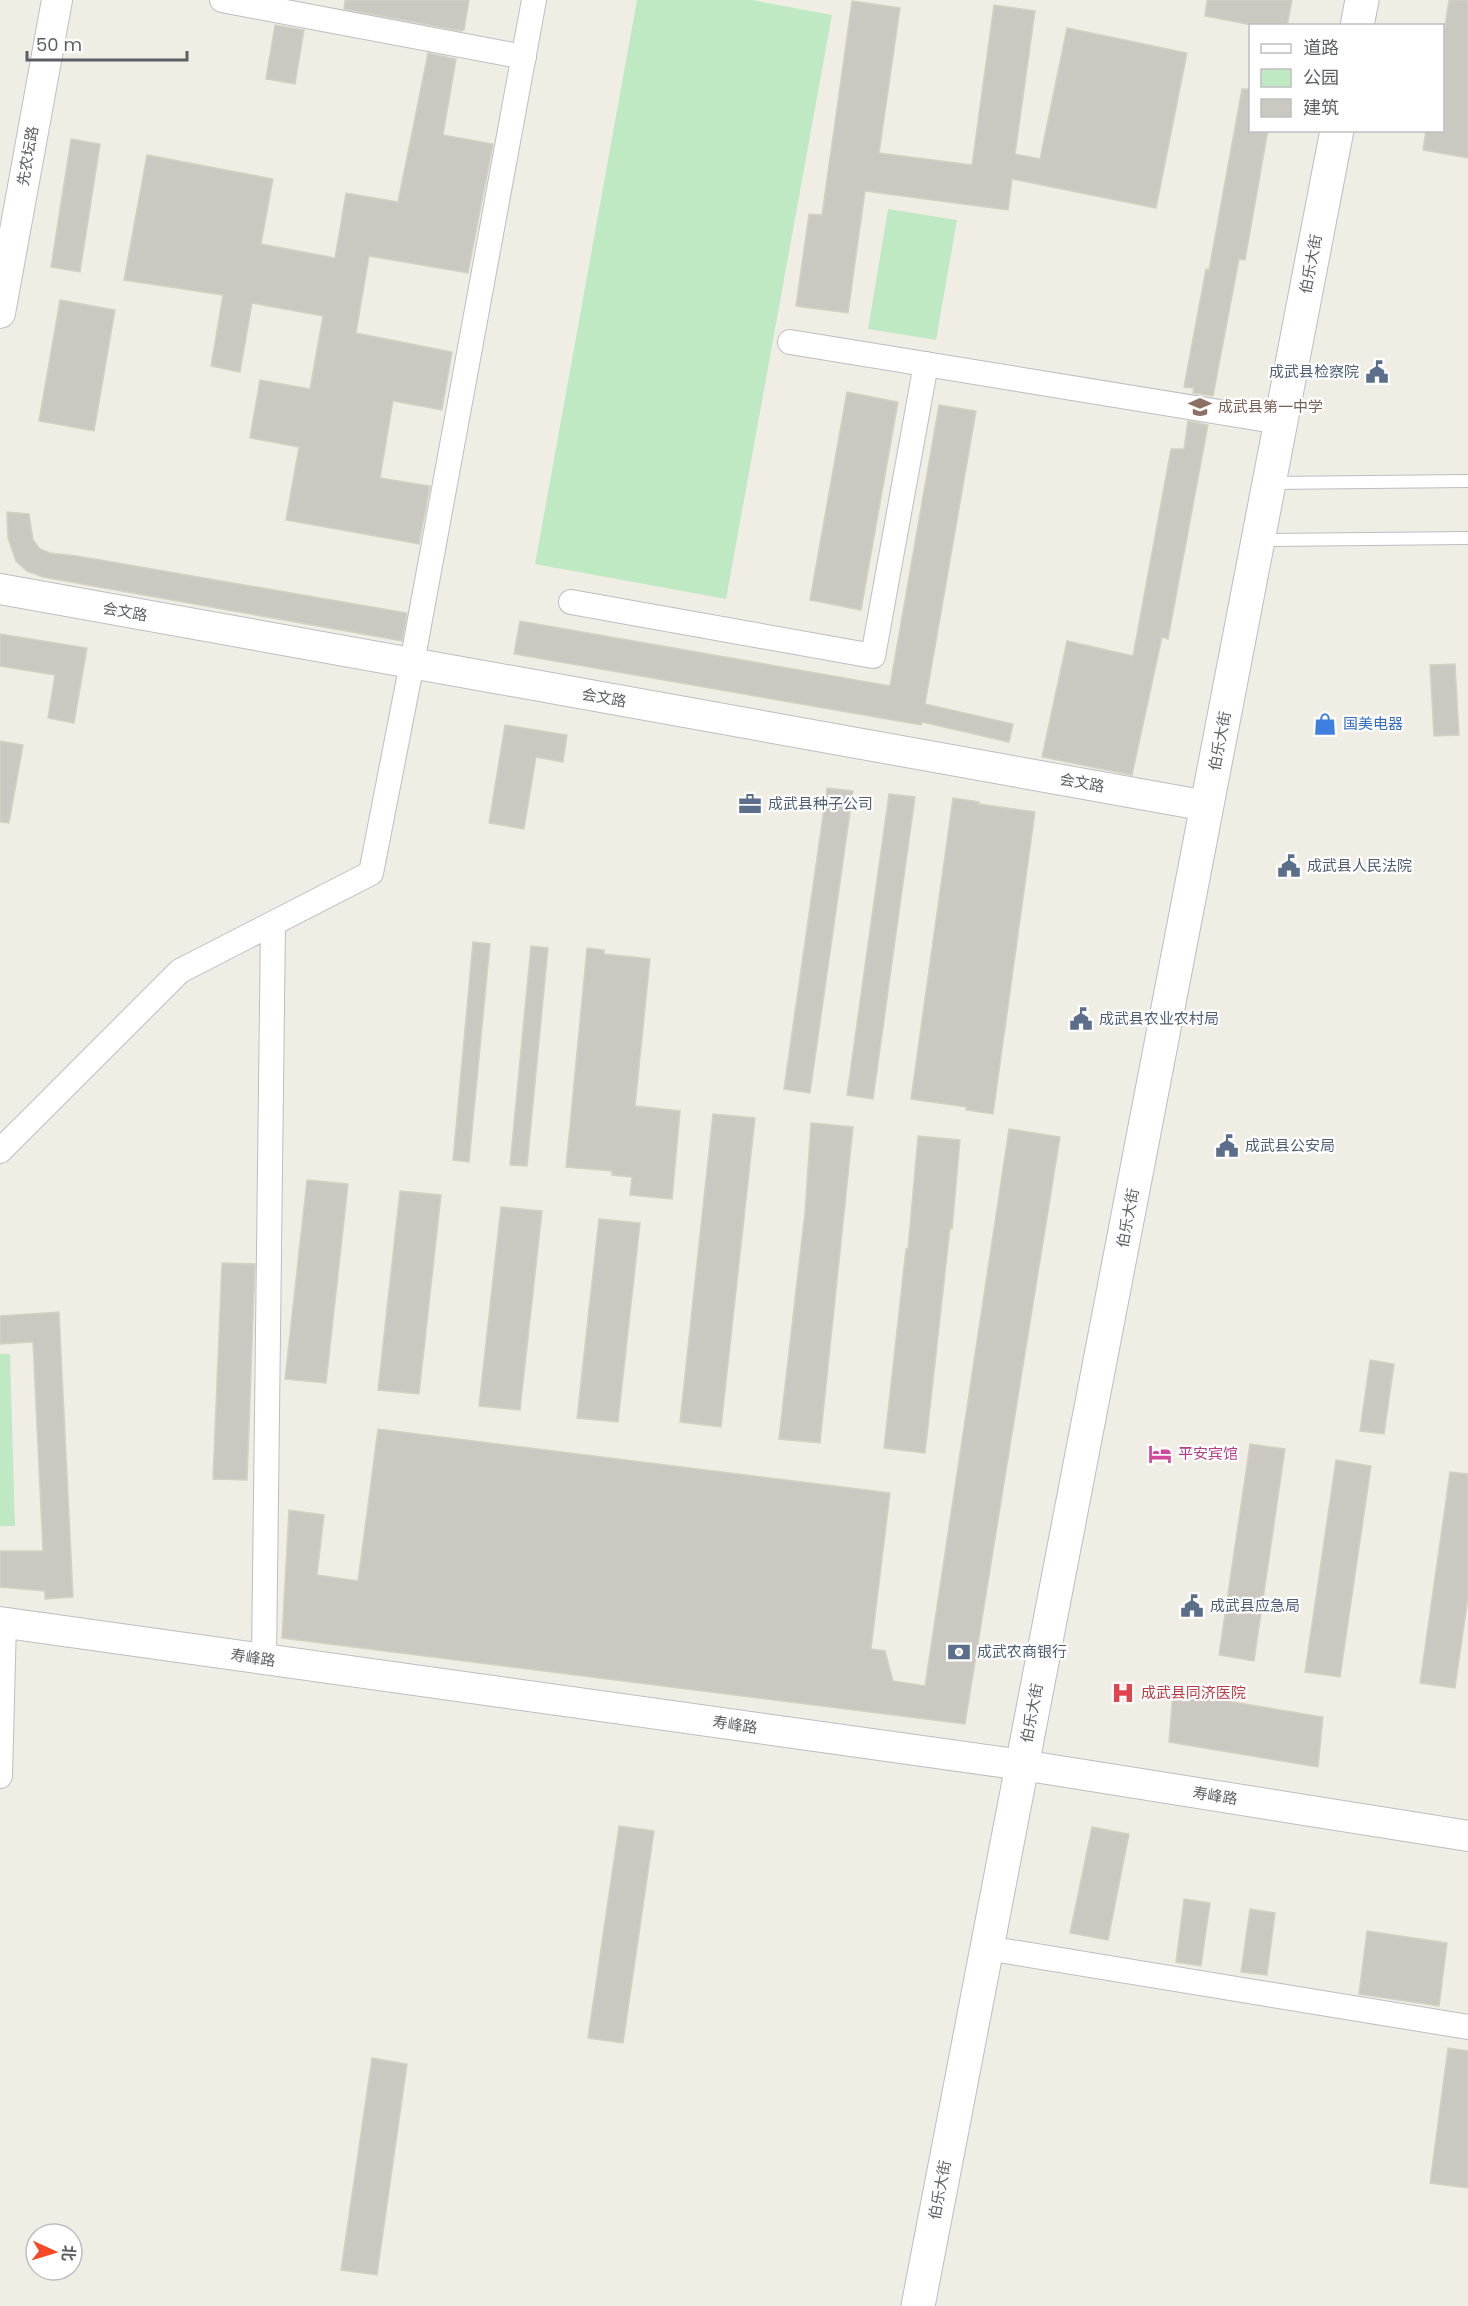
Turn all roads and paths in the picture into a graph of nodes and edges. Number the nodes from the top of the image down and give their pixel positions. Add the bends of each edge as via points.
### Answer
1 (57, 0) edge
2 (222, 0) edge
3 (534, 0) edge
4 (1362, 0) edge
5 (1358, 24) edge
6 (524, 57) junction
7 (1337, 132) edge
8 (0, 313) edge
9 (790, 342) dead end
10 (926, 364) junction
11 (1281, 422) junction
12 (1468, 481) edge
13 (1269, 483) junction
14 (1468, 538) edge
15 (1258, 540) junction
16 (0, 589) edge
17 (571, 602) dead end
18 (412, 663) junction
19 (1207, 806) junction
20 (273, 924) junction
21 (0, 1151) edge
22 (2, 1623) edge
23 (264, 1659) junction
24 (1022, 1765) junction
25 (0, 1776) edge
26 (1468, 1836) edge
27 (987, 1948) junction
28 (1468, 2027) edge
29 (918, 2306) edge

1 - 8 street, 先农坛路
2 - 6 street
3 - 6 street
4 - 5 main road
6 - 18 street
7 - 11 main road, 伯乐大街
9 - 10 street
10 - 11 street
10 - 17 street via 873,656
11 - 13 main road, 伯乐大街
12 - 13 lane
13 - 15 main road, 伯乐大街
14 - 15 lane
15 - 19 main road, 伯乐大街
16 - 18 street, 会文路
18 - 19 street, 会文路
18 - 20 street via 372,873
19 - 24 main road, 伯乐大街
20 - 21 street via 180,971
20 - 23 street
22 - 23 street, 寿峰路
22 - 25 street
23 - 24 street, 寿峰路
24 - 26 street, 寿峰路
24 - 27 main road, 伯乐大街
27 - 28 street
27 - 29 main road, 伯乐大街

